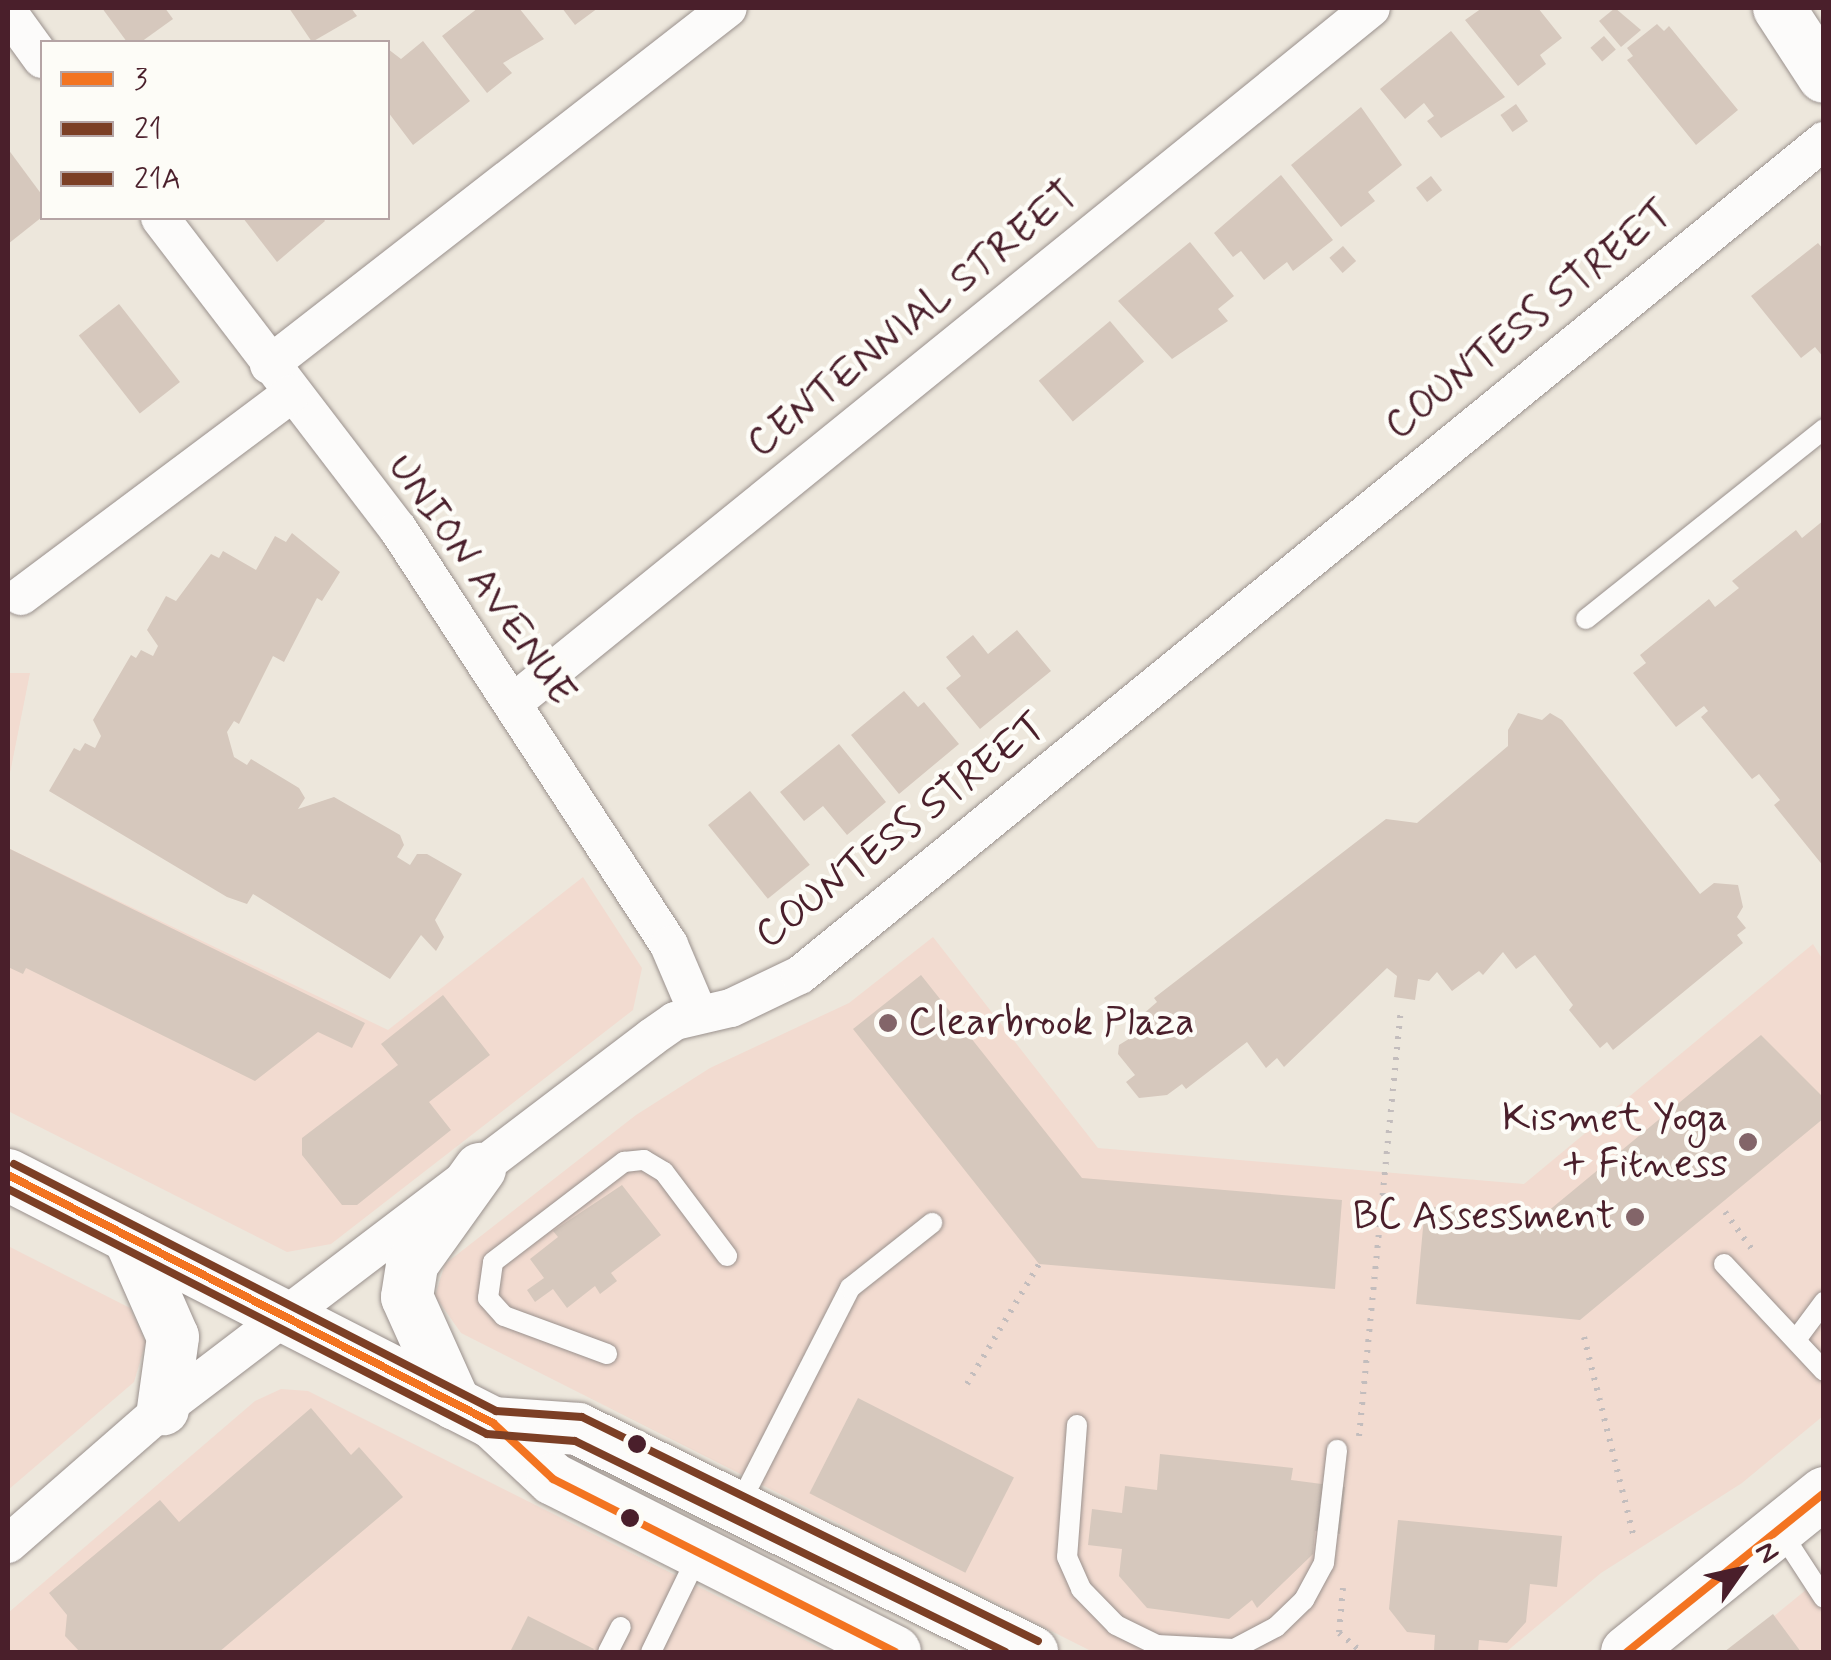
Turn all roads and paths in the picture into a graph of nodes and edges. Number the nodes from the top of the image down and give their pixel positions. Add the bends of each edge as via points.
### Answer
1 (728, 8) edge
2 (1371, 8) edge
3 (1779, 8) edge
4 (8, 12) edge
5 (40, 56) edge
6 (1824, 77) edge
7 (1824, 142) edge
8 (161, 220) edge
9 (280, 379) junction
10 (1824, 430) edge
11 (21, 596) dead end
12 (1586, 619) dead end
13 (513, 703) junction
14 (698, 1013) junction
15 (1400, 1015) dead end
16 (480, 1169) junction
17 (8, 1175) edge
18 (1724, 1212) dead end
19 (932, 1223) dead end
20 (129, 1237) junction
21 (727, 1256) dead end
22 (1758, 1258) dead end
23 (1039, 1264) dead end
24 (1724, 1264) dead end
25 (1824, 1302) edge
26 (286, 1320) junction
27 (1584, 1337) dead end
28 (1798, 1337) junction
29 (607, 1354) dead end
30 (1824, 1371) edge
31 (967, 1384) dead end
32 (163, 1409) junction
33 (474, 1414) junction
34 (1077, 1425) dead end
35 (1347, 1450) joint
36 (1824, 1494) edge
37 (738, 1508) junction
38 (1780, 1529) junction
39 (1634, 1538) dead end
40 (8, 1544) edge
41 (699, 1553) junction
42 (1345, 1574) dead end
43 (1824, 1598) edge
44 (621, 1627) dead end
45 (660, 1650) edge
46 (608, 1652) edge
47 (895, 1652) edge
48 (1032, 1652) edge
49 (1362, 1652) edge
50 (1627, 1652) edge

1 - 9 street
2 - 13 street, CENTENNIAL STREET
3 - 6 main road
4 - 5 street
7 - 14 street, COUNTESS STREET via 815,963 765,995
8 - 9 street, UNION AVENUE
9 - 11 street
9 - 13 street, UNION AVENUE via 398,529
10 - 12 lane
13 - 14 street, UNION AVENUE via 669,945
14 - 16 street, COUNTESS STREET via 652,1037
15 - 35 path
16 - 26 street, COUNTESS STREET
16 - 33 main road via 412,1264 407,1298
17 - 20 main road
18 - 22 path
19 - 37 lane via 850,1288
20 - 26 main road
20 - 32 main road via 173,1338
21 - 29 lane via 664,1172 644,1160 624,1162 493,1262 488,1298 504,1316
23 - 31 path
24 - 28 lane via 1759,1308
25 - 28 lane
26 - 32 street, COUNTESS STREET
26 - 33 main road
27 - 39 path
28 - 30 lane
32 - 40 street, COUNTESS STREET
33 - 37 main road via 578,1430
33 - 41 main road via 553,1479
34 - 35 lane via 1068,1557 1081,1590 1116,1625 1157,1645 1234,1649 1276,1628 1304,1600 1324,1563
36 - 38 main road
37 - 48 main road
38 - 43 lane
38 - 50 main road
41 - 45 lane
41 - 47 main road
42 - 49 path via 1339,1633
44 - 46 lane

